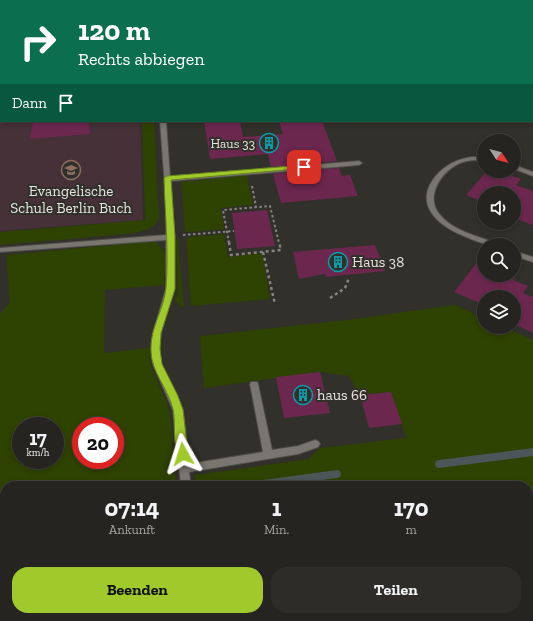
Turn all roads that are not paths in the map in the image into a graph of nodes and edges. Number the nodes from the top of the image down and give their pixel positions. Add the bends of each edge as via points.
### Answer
1 (164, 122) edge
2 (477, 159) edge
3 (359, 163) dead end
4 (521, 170) edge
5 (533, 174) edge
6 (167, 178) junction
7 (170, 236) junction
8 (477, 239) edge
9 (0, 250) edge
10 (521, 256) edge
11 (533, 260) edge
12 (254, 384) dead end
13 (316, 444) dead end
14 (268, 455) junction
15 (184, 469) junction
16 (185, 481) edge

1 - 6 lane
2 - 8 lane via 454,164 442,174 431,188 429,200 439,218 462,233
3 - 6 lane
4 - 5 lane
6 - 7 lane
7 - 9 lane
7 - 15 lane via 170,289 155,349 157,364 178,410
10 - 11 lane
12 - 14 lane
13 - 14 lane
14 - 15 lane
15 - 16 lane

